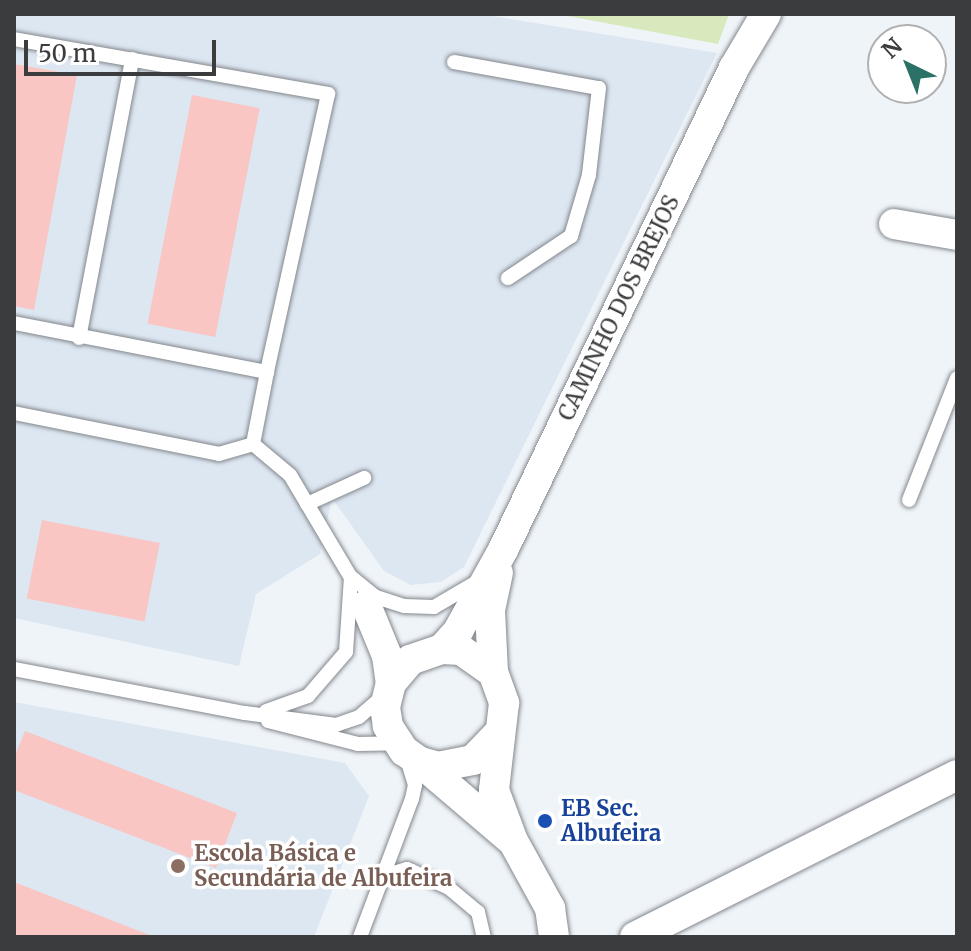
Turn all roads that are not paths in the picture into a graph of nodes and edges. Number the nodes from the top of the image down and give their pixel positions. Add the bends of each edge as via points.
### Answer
1 (753, 14) edge
2 (766, 14) edge
3 (14, 39) edge
4 (132, 59) junction
5 (454, 62) dead end
6 (734, 68) junction
7 (894, 224) dead end
8 (957, 235) edge
9 (508, 278) dead end
10 (14, 323) edge
11 (79, 338) junction
12 (267, 372) junction
13 (957, 378) edge
14 (14, 413) edge
15 (253, 444) junction
16 (364, 478) dead end
17 (909, 500) dead end
18 (307, 504) junction
19 (504, 548) junction
20 (486, 575) junction
21 (351, 577) junction
22 (366, 605) junction
23 (433, 650) junction
24 (14, 669) edge
25 (493, 672) junction
26 (390, 686) junction
27 (245, 713) junction
28 (498, 734) junction
29 (407, 752) junction
30 (957, 775) edge
31 (513, 841) junction
32 (384, 876) junction
33 (360, 937) edge
34 (484, 937) edge
35 (554, 937) edge
36 (635, 937) edge

1 - 6 street, CAMINHO DOS BREJOS
2 - 6 street, CAMINHO DOS BREJOS
3 - 4 lane
4 - 11 lane
4 - 12 lane via 328,94
5 - 9 lane via 599,88 589,175 571,236
6 - 19 street, CAMINHO DOS BREJOS
7 - 8 street
10 - 11 lane
11 - 12 lane
12 - 15 lane
13 - 17 lane
14 - 15 lane via 219,454
15 - 18 lane via 290,475
16 - 18 lane
18 - 21 lane
19 - 20 street
19 - 25 street via 490,610
20 - 21 lane via 460,596 434,607 404,606 376,597
20 - 23 street via 458,631
21 - 22 lane
21 - 27 lane via 346,652 329,678 281,709
22 - 23 street
22 - 26 street via 387,656
23 - 25 street via 461,650
23 - 26 street
24 - 27 lane
25 - 28 street via 504,703
26 - 27 lane via 359,717 336,725
26 - 29 street via 385,707
27 - 29 lane via 346,742
28 - 29 street via 473,760 438,767
28 - 31 street via 494,790
29 - 31 street
29 - 32 lane via 415,785
30 - 36 street
31 - 35 street via 550,908
32 - 33 lane
32 - 34 lane via 407,869 449,888 478,912

